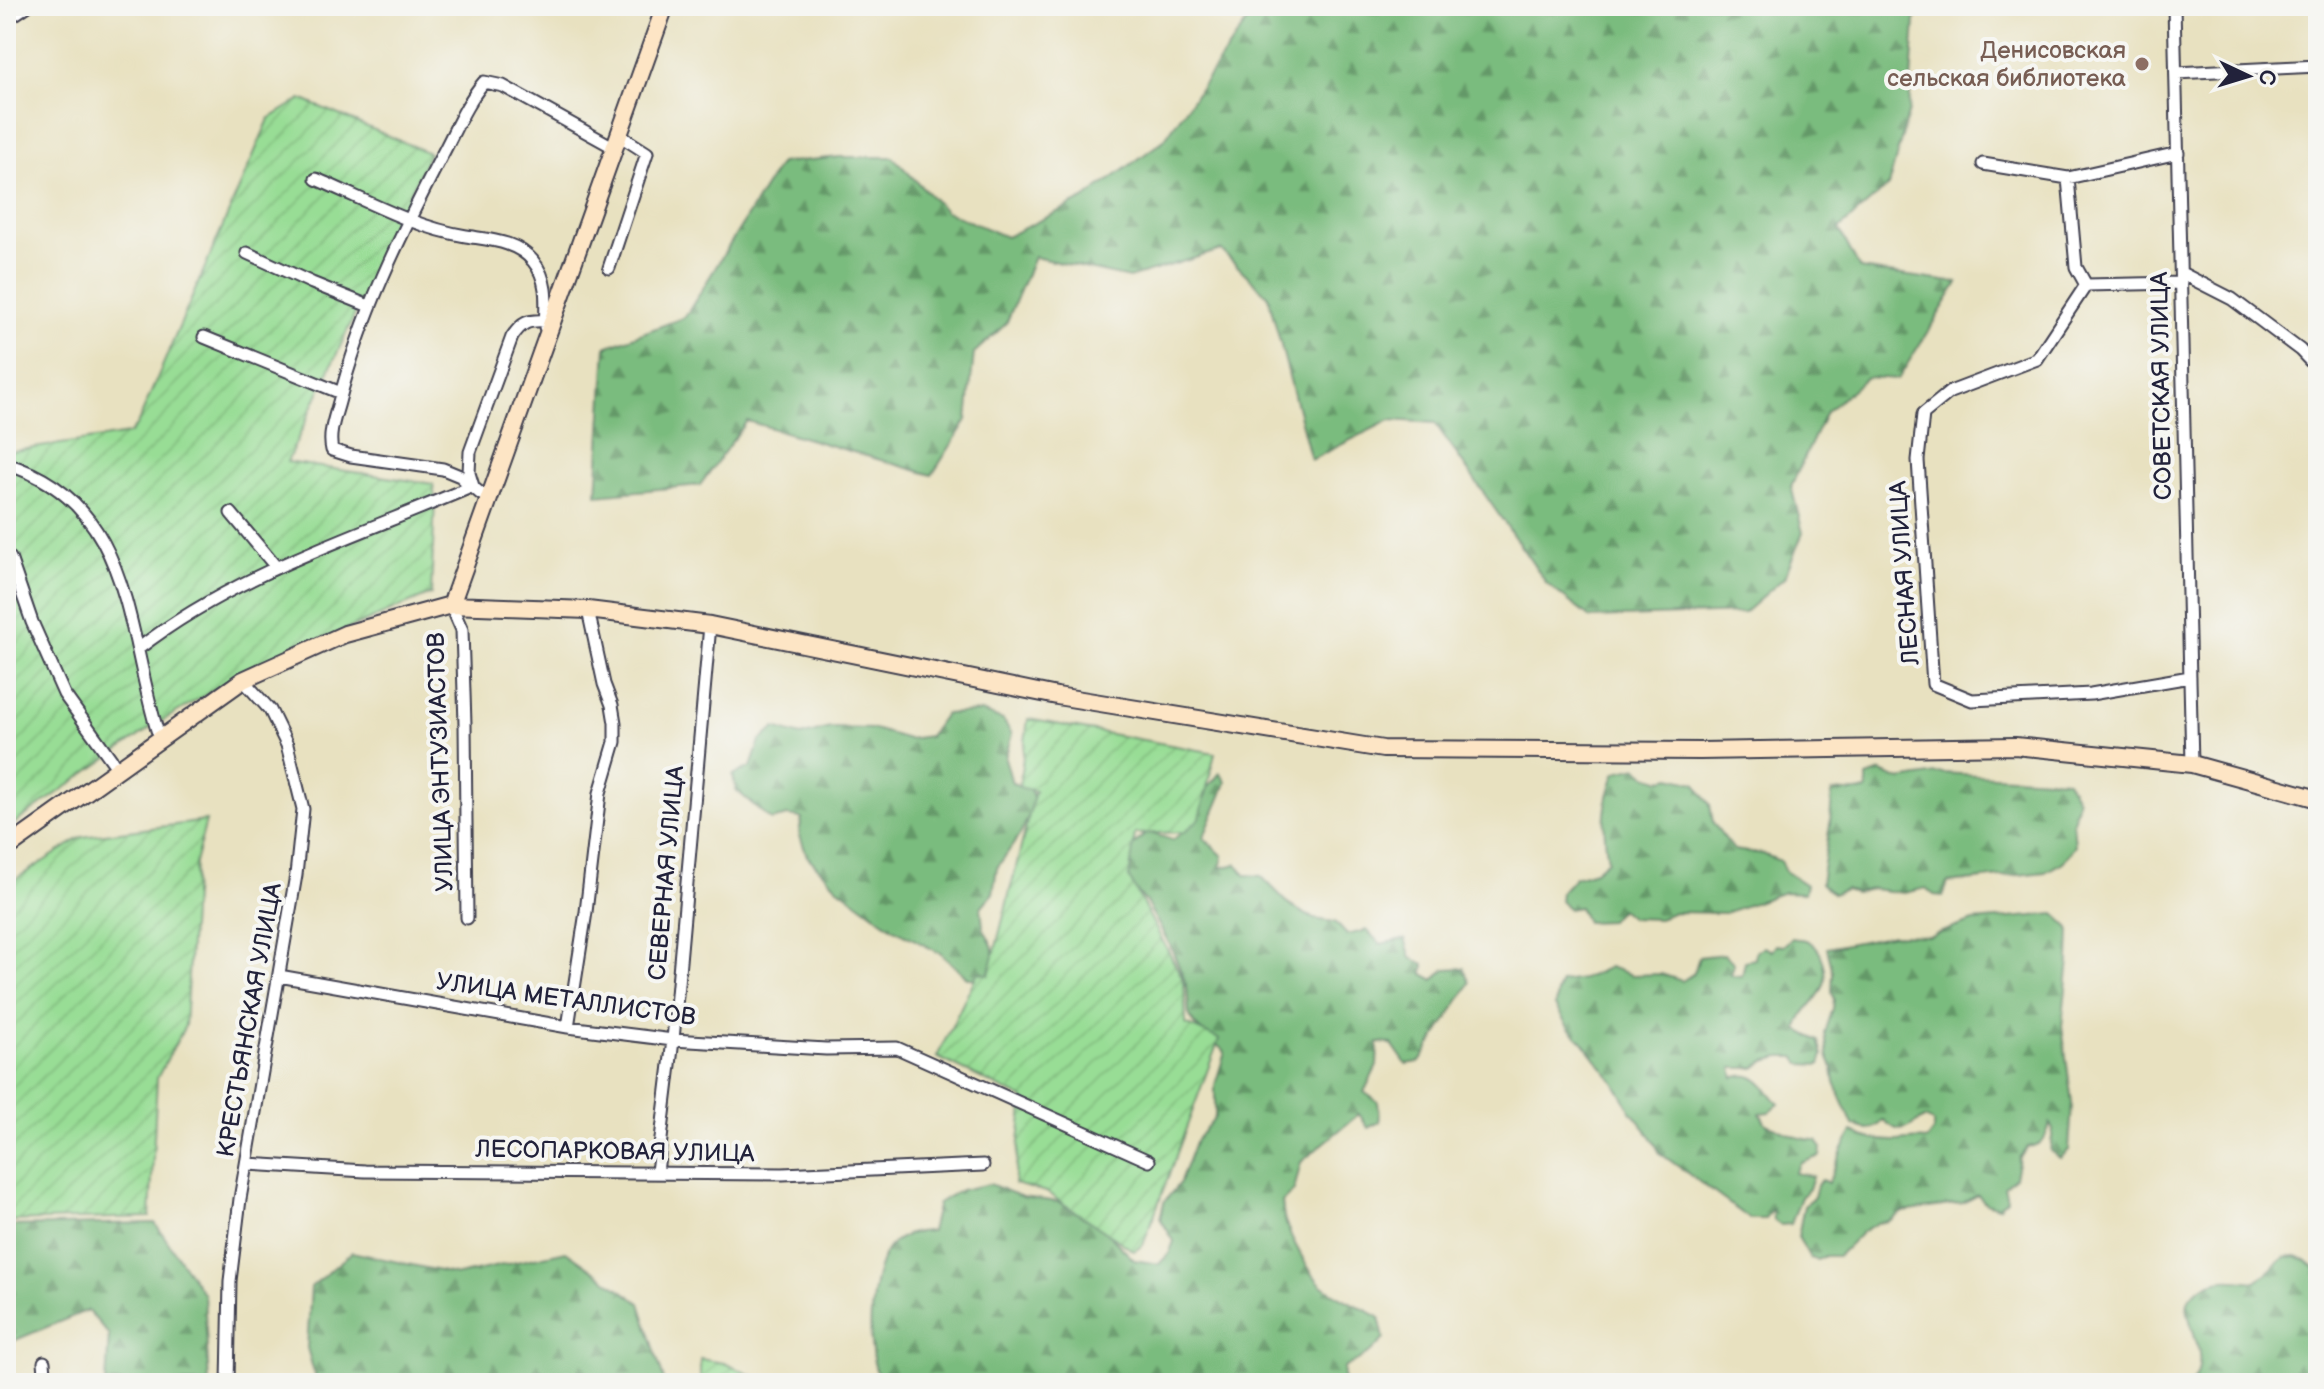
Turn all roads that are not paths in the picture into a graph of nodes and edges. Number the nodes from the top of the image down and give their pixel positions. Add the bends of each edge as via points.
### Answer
1 (27, 6) edge
2 (665, 6) edge
3 (2174, 6) edge
4 (6, 20) edge
5 (2318, 66) edge
6 (2176, 73) junction
7 (617, 142) junction
8 (2178, 153) junction
9 (1983, 164) dead end
10 (2068, 178) junction
11 (316, 179) dead end
12 (409, 221) junction
13 (247, 253) dead end
14 (609, 268) dead end
15 (2181, 278) junction
16 (2086, 285) junction
17 (369, 306) junction
18 (545, 321) junction
19 (204, 337) dead end
20 (545, 343) junction
21 (2318, 369) edge
22 (341, 393) junction
23 (6, 464) edge
24 (473, 486) junction
25 (490, 498) junction
26 (231, 513) dead end
27 (10, 558) dead end
28 (276, 567) junction
29 (451, 605) junction
30 (588, 610) junction
31 (710, 625) junction
32 (138, 649) junction
33 (2190, 677) junction
34 (243, 680) junction
35 (164, 736) junction
36 (2192, 764) junction
37 (118, 769) junction
38 (2318, 799) edge
39 (6, 849) edge
40 (467, 918) dead end
41 (279, 976) junction
42 (568, 1027) junction
43 (673, 1040) junction
44 (1149, 1161) dead end
45 (247, 1164) junction
46 (983, 1165) dead end
47 (657, 1172) junction
48 (44, 1362) dead end
49 (46, 1383) edge
50 (228, 1383) edge

1 - 4 street
2 - 7 main road
3 - 6 street, СОВЕТСКАЯ УЛИЦА
5 - 6 street
6 - 8 street, СОВЕТСКАЯ УЛИЦА
7 - 12 street via 503,86 484,82
7 - 14 street via 647,153
7 - 20 main road
8 - 10 street
8 - 15 street, СОВЕТСКАЯ УЛИЦА
9 - 10 street
10 - 16 street via 2076,267
11 - 12 street
12 - 17 street
12 - 18 street via 497,241 526,254 546,290
13 - 17 street
15 - 16 street
15 - 21 street via 2232,299
15 - 33 street, СОВЕТСКАЯ УЛИЦА
16 - 33 street, ЛЕСНАЯ УЛИЦА via 2037,359 1950,392 1923,414 1918,460 1933,684 1972,700 2091,694
17 - 22 street
18 - 20 street
18 - 24 street via 529,320 512,337 470,452
19 - 22 street
20 - 25 main road
22 - 24 street via 332,450 443,469
23 - 32 street via 51,486 101,535
24 - 25 street
24 - 28 street
25 - 29 main road
26 - 28 street
27 - 37 street via 64,694
28 - 32 street
29 - 30 main road
29 - 34 main road via 345,634
29 - 40 street, УЛИЦА ЭНТУЗИАСТОВ via 462,630
30 - 31 main road
30 - 42 street via 612,705 615,742 600,793
31 - 36 main road via 1057,696 1383,749 2015,746
31 - 43 street, СЕВЕРНАЯ УЛИЦА
32 - 35 street via 157,730
33 - 36 street, СОВЕТСКАЯ УЛИЦА
34 - 35 main road
34 - 41 street, КРЕСТЬЯНСКАЯ УЛИЦА via 270,710 287,745 303,809
35 - 37 main road
36 - 38 main road
37 - 39 main road
41 - 42 street, УЛИЦА МЕТАЛЛИСТОВ
41 - 45 street, КРЕСТЬЯНСКАЯ УЛИЦА
42 - 43 street, УЛИЦА МЕТАЛЛИСТОВ
43 - 44 street, УЛИЦА МЕТАЛЛИСТОВ via 897,1048
43 - 47 street, СЕВЕРНАЯ УЛИЦА
45 - 47 street, ЛЕСОПАРКОВАЯ УЛИЦА via 365,1171
45 - 50 street, КРЕСТЬЯНСКАЯ УЛИЦА via 230,1281
46 - 47 street, ЛЕСОПАРКОВАЯ УЛИЦА via 783,1174
48 - 49 street

